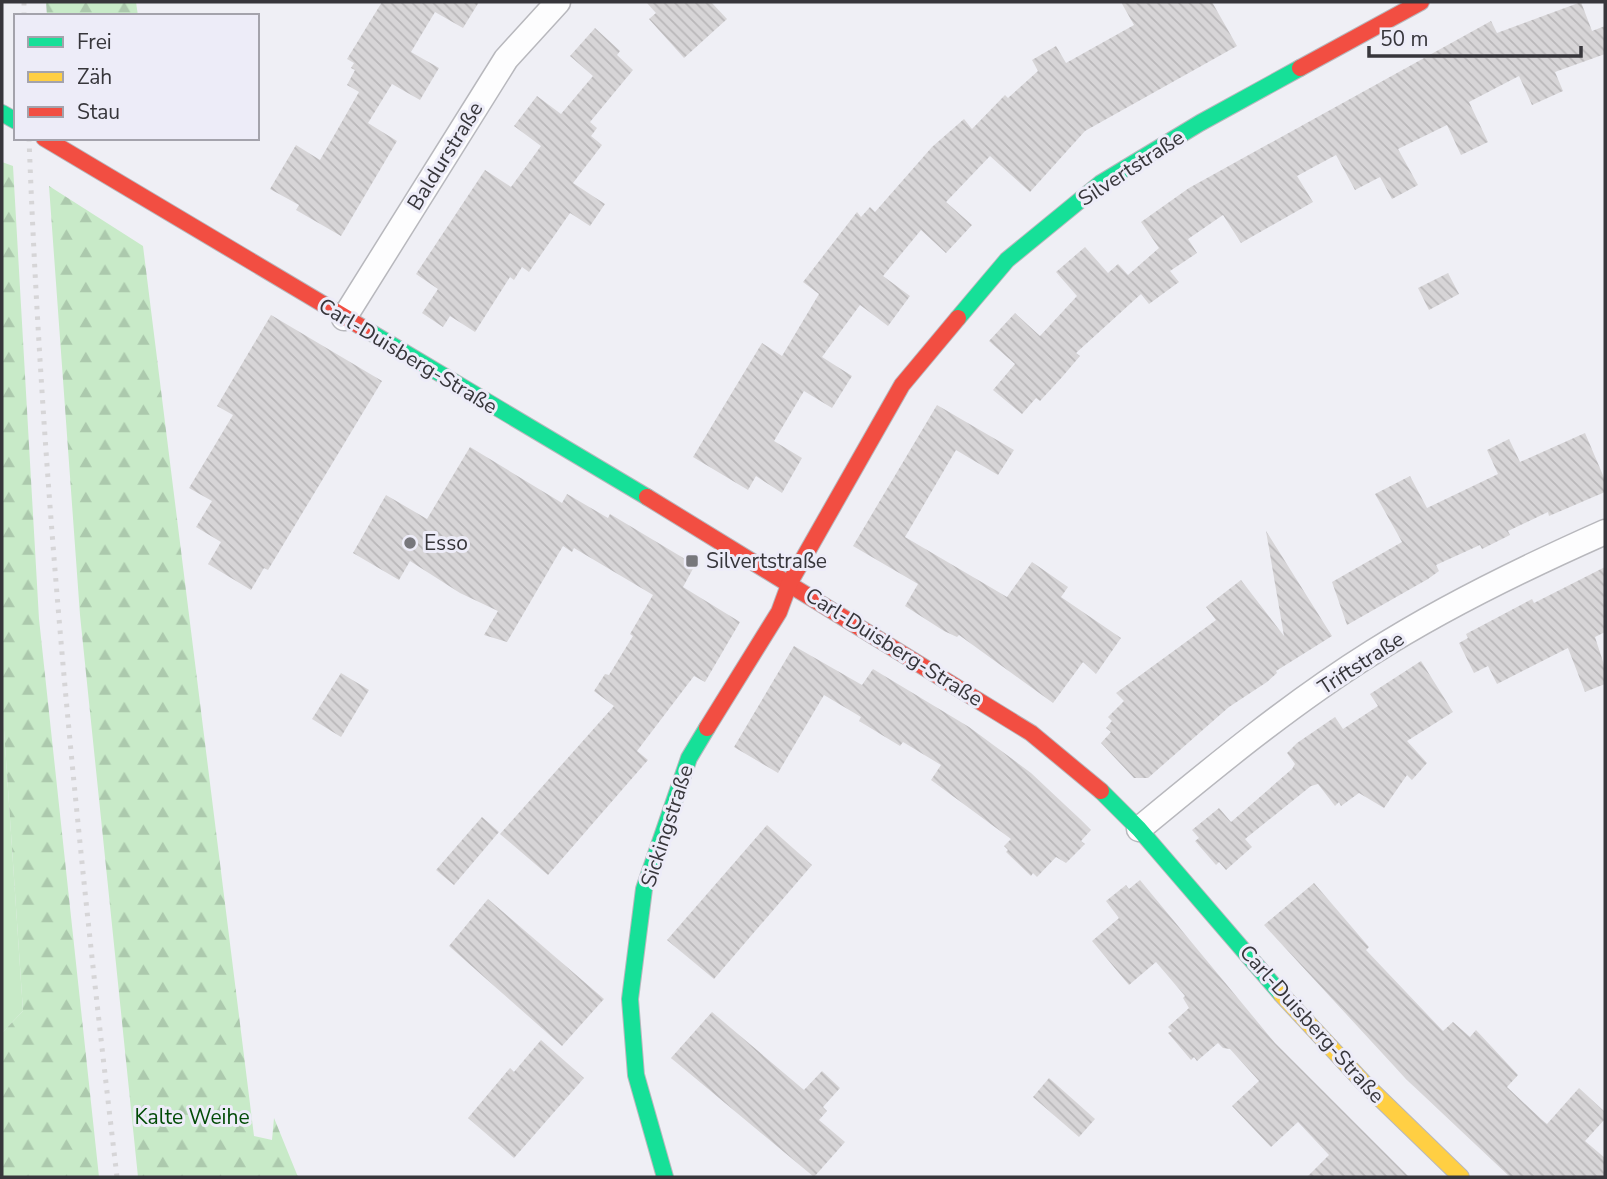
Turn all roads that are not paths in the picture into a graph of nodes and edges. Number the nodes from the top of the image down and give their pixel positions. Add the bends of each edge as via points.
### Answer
1 (558, 2) edge
2 (1421, 2) edge
3 (47, 140) edge
4 (344, 318) junction
5 (1605, 532) edge
6 (790, 582) junction
7 (1139, 829) junction
8 (665, 1177) edge
9 (1461, 1177) edge

1 - 4 street, Baldurstraße via 506,59
2 - 6 main road, Silvertstraße via 1101,183 1007,260 902,385
3 - 4 main road, Carl-Duisberg-Straße
4 - 6 main road, Carl-Duisberg-Straße
5 - 7 street, Triftstraße via 1520,570 1373,652 1246,741
6 - 7 main road, Carl-Duisberg-Straße via 1031,733
6 - 8 main road, Sickingstraße via 779,612 689,758 644,889 630,999 636,1075
7 - 9 main road, Carl-Duisberg-Straße via 1335,1052

